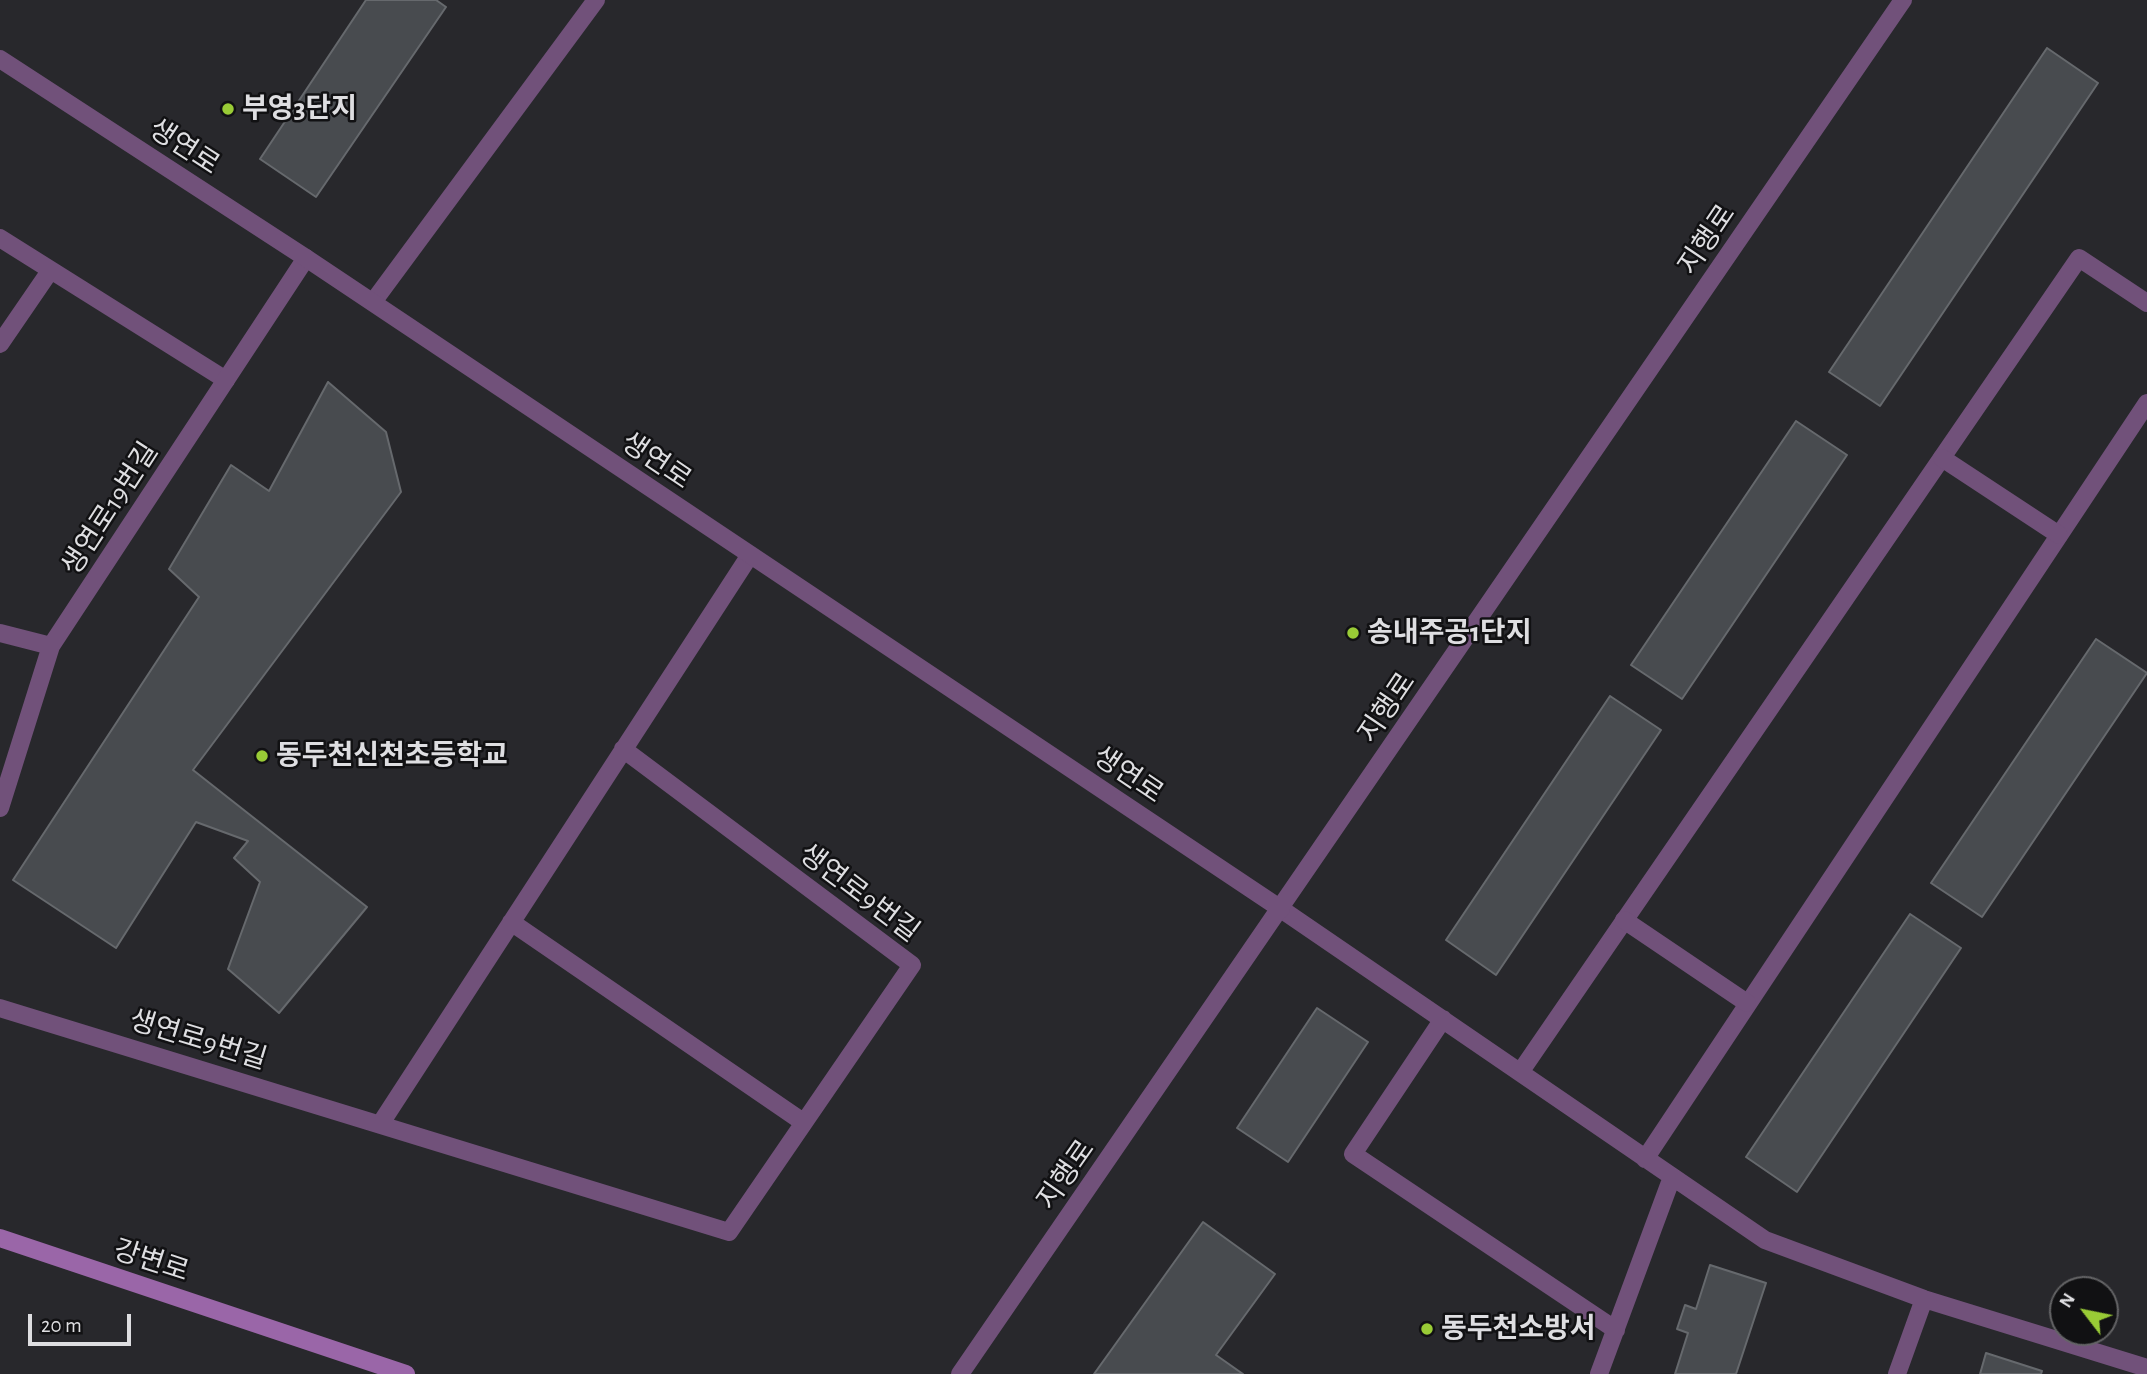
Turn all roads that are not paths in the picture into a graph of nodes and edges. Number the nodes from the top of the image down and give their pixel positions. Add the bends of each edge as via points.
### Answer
1 (596, 0) edge
2 (1903, 0) edge
3 (0, 59) edge
4 (0, 238) edge
5 (306, 258) junction
6 (50, 271) junction
7 (373, 302) junction
8 (2147, 303) edge
9 (0, 344) edge
10 (226, 380) junction
11 (2147, 403) edge
12 (1942, 458) junction
13 (2059, 535) junction
14 (750, 555) junction
15 (0, 633) edge
16 (51, 646) junction
17 (623, 749) junction
18 (0, 808) edge
19 (1281, 909) junction
20 (1624, 920) junction
21 (511, 922) junction
22 (1747, 1003) junction
23 (0, 1008) edge
24 (1443, 1019) junction
25 (1521, 1070) junction
26 (803, 1122) junction
27 (381, 1123) junction
28 (1645, 1159) junction
29 (1672, 1177) junction
30 (0, 1238) edge
31 (1924, 1299) junction
32 (1616, 1330) junction
33 (2147, 1368) edge
34 (406, 1374) edge
35 (960, 1374) edge
36 (1599, 1374) edge
37 (1897, 1374) edge

1 - 7 street
2 - 19 street, 지행로
3 - 5 street, 생연로
4 - 6 street
5 - 7 street, 생연로
5 - 10 street, 생연로19번길
6 - 9 street
6 - 10 street
7 - 14 street, 생연로
8 - 12 street via 2079,258
10 - 16 street, 생연로19번길
11 - 13 street
12 - 13 street
12 - 20 street
13 - 22 street
14 - 17 street
14 - 19 street, 생연로
15 - 16 street
16 - 18 street, 생연로19번길
17 - 21 street
17 - 26 street, 생연로9번길 via 912,965
19 - 24 street, 생연로
19 - 35 street, 지행로
20 - 22 street
20 - 25 street
21 - 26 street
21 - 27 street
22 - 28 street
23 - 27 street, 생연로9번길
24 - 25 street, 생연로
24 - 32 street via 1353,1154
25 - 28 street, 생연로
26 - 27 street, 생연로9번길 via 729,1232
28 - 29 street, 생연로
29 - 31 street, 생연로 via 1765,1240
29 - 32 street
30 - 34 main road, 강변로
31 - 33 street, 생연로
31 - 37 street
32 - 36 street

